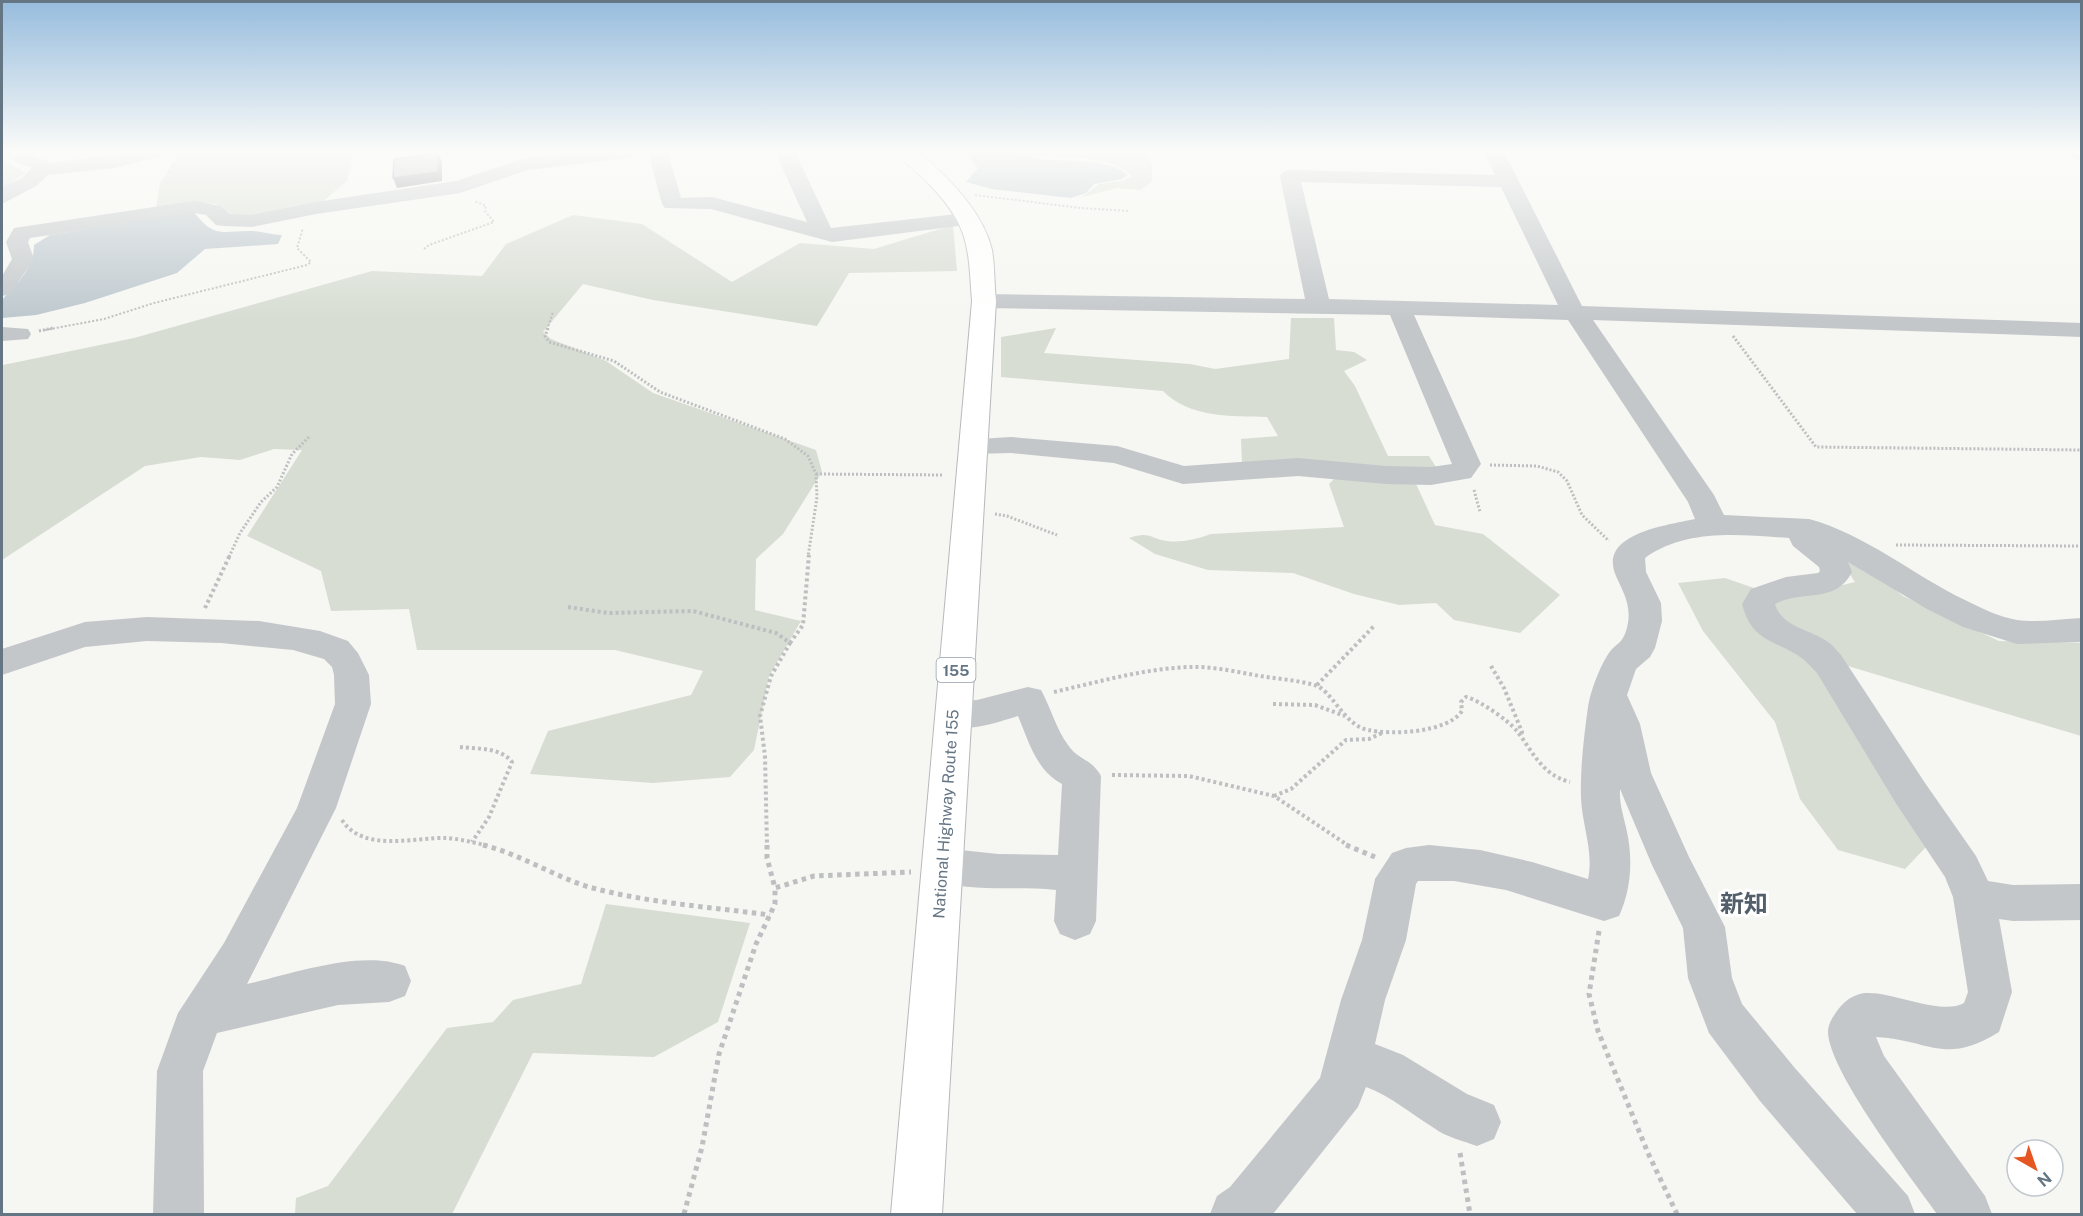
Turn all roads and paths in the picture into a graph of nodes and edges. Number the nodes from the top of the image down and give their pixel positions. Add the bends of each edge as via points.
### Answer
1 (316, 208) edge
2 (959, 208) edge
3 (182, 209) edge
4 (210, 209) edge
5 (312, 209) edge
6 (485, 209) edge
7 (735, 209) edge
8 (812, 209) edge
9 (955, 209) edge
10 (1093, 209) edge
11 (1297, 209) edge
12 (1523, 209) edge
13 (2, 210) edge
14 (1129, 211) dead end
15 (822, 231) junction
16 (22, 233) junction
17 (424, 249) dead end
18 (2, 289) edge
19 (984, 301) junction
20 (1319, 308) junction
21 (1399, 308) junction
22 (553, 312) dead end
23 (1576, 313) junction
24 (1718, 317) junction
25 (2082, 330) edge
26 (10, 334) edge
27 (310, 436) dead end
28 (2082, 450) edge
29 (971, 461) junction
30 (1467, 465) junction
31 (816, 474) junction
32 (1480, 512) dead end
33 (967, 514) junction
34 (1713, 524) junction
35 (1785, 527) junction
36 (1057, 535) dead end
37 (2082, 546) edge
38 (1847, 547) junction
39 (1629, 554) junction
40 (568, 607) dead end
41 (1375, 625) dead end
42 (2082, 630) edge
43 (187, 631) junction
44 (790, 643) junction
45 (2, 663) edge
46 (1491, 666) dead end
47 (1317, 685) junction
48 (1610, 694) junction
49 (1028, 700) junction
50 (1273, 704) dead end
51 (953, 715) junction
52 (1345, 716) junction
53 (1383, 732) junction
54 (1520, 736) junction
55 (460, 747) dead end
56 (1082, 777) junction
57 (1600, 782) junction
58 (1274, 796) junction
59 (316, 808) junction
60 (472, 842) junction
61 (942, 869) junction
62 (1404, 869) junction
63 (1077, 878) junction
64 (775, 888) junction
65 (1974, 897) junction
66 (2082, 902) edge
67 (1604, 903) junction
68 (770, 915) junction
69 (1075, 921) dead end
70 (389, 981) dead end
71 (203, 1015) junction
72 (1349, 1058) junction
73 (1477, 1122) dead end
74 (179, 1215) edge
75 (684, 1215) edge
76 (917, 1215) edge
77 (1236, 1215) edge
78 (1677, 1215) edge
79 (1890, 1215) edge
80 (1967, 1215) edge

1 - 26 path via 305,223 297,248 311,262 307,265 93,321
2 - 19 highway, National Highway Route 155 / 155 via 979,246
3 - 16 street
4 - 5 street via 224,220 238,222
6 - 17 path via 494,222
7 - 15 street
8 - 15 street
9 - 15 street via 832,235
10 - 14 path
11 - 20 street
12 - 23 street
13 - 16 street
16 - 18 street via 17,242 23,259
19 - 20 street
19 - 29 highway, National Highway Route 155 / 155
20 - 21 street
21 - 23 street
21 - 30 street
22 - 31 path via 545,336 549,342 614,361 660,392 785,439 808,456
23 - 24 street
23 - 34 street via 1703,502
24 - 25 street
24 - 28 path via 1816,447
27 - 43 path via 292,454 277,487 261,502 240,533 212,596
29 - 30 street via 1011,445 1117,455 1183,475 1298,466 1431,476 1461,472
29 - 31 path
29 - 33 highway, National Highway Route 155 / 155
30 - 32 path
30 - 39 path via 1558,471 1568,482 1580,513 1597,532
31 - 44 path via 803,625
33 - 36 path via 1007,516
33 - 51 highway, National Highway Route 155 / 155
34 - 35 street
34 - 39 street via 1649,540
35 - 38 street via 1809,529
35 - 65 street via 1829,556 1836,565 1836,574 1826,583 1763,594 1759,609 1774,628 1817,651 1828,664 1962,868
37 - 38 path
38 - 42 street via 1939,602 2001,629
39 - 48 street via 1630,572 1644,603 1645,621 1638,648 1621,662
40 - 44 path via 608,613 693,611 776,633
41 - 47 path
43 - 45 street via 96,632 49,644
43 - 59 street via 304,638 336,649 346,660 352,672 353,704
44 - 64 path via 771,676 760,716 765,756 767,858
46 - 54 path via 1516,717
47 - 49 path via 1189,667 1142,672
47 - 52 path
48 - 57 street
48 - 79 street via 1622,724 1632,773 1704,927 1710,978 1725,1018
49 - 51 street via 977,714
49 - 56 street via 1053,754 1062,765
50 - 52 path via 1315,705
51 - 61 highway, National Highway Route 155 / 155
52 - 53 path via 1354,725
53 - 54 path via 1420,732 1458,717 1466,697 1475,699
53 - 58 path via 1369,741 1346,740 1290,789
54 - 57 path via 1538,763 1558,779
55 - 60 path via 497,751 512,762 500,795
56 - 58 path via 1094,773 1189,776
56 - 63 street
57 - 67 street via 1610,874
58 - 62 path via 1346,845
59 - 60 path via 338,812 347,828 376,841 448,838
59 - 71 street via 272,897
60 - 68 path via 503,850 587,885 633,897
61 - 63 street via 1039,869
61 - 64 path via 814,876
61 - 76 highway, National Highway Route 155 / 155
62 - 67 street via 1424,861 1479,868 1541,882
62 - 72 street via 1396,879 1384,940 1363,1000
63 - 69 street
64 - 68 path
65 - 66 street via 2013,903
65 - 80 street via 1989,992 1983,1017 1966,1027 1941,1028 1863,1015 1851,1029 1856,1052 1867,1072
67 - 78 path via 1589,994 1613,1070
68 - 75 path via 718,1054 702,1147
70 - 71 street via 338,984
71 - 74 street via 194,1029 180,1071
72 - 73 street via 1386,1071 1452,1113
72 - 77 street via 1341,1090

